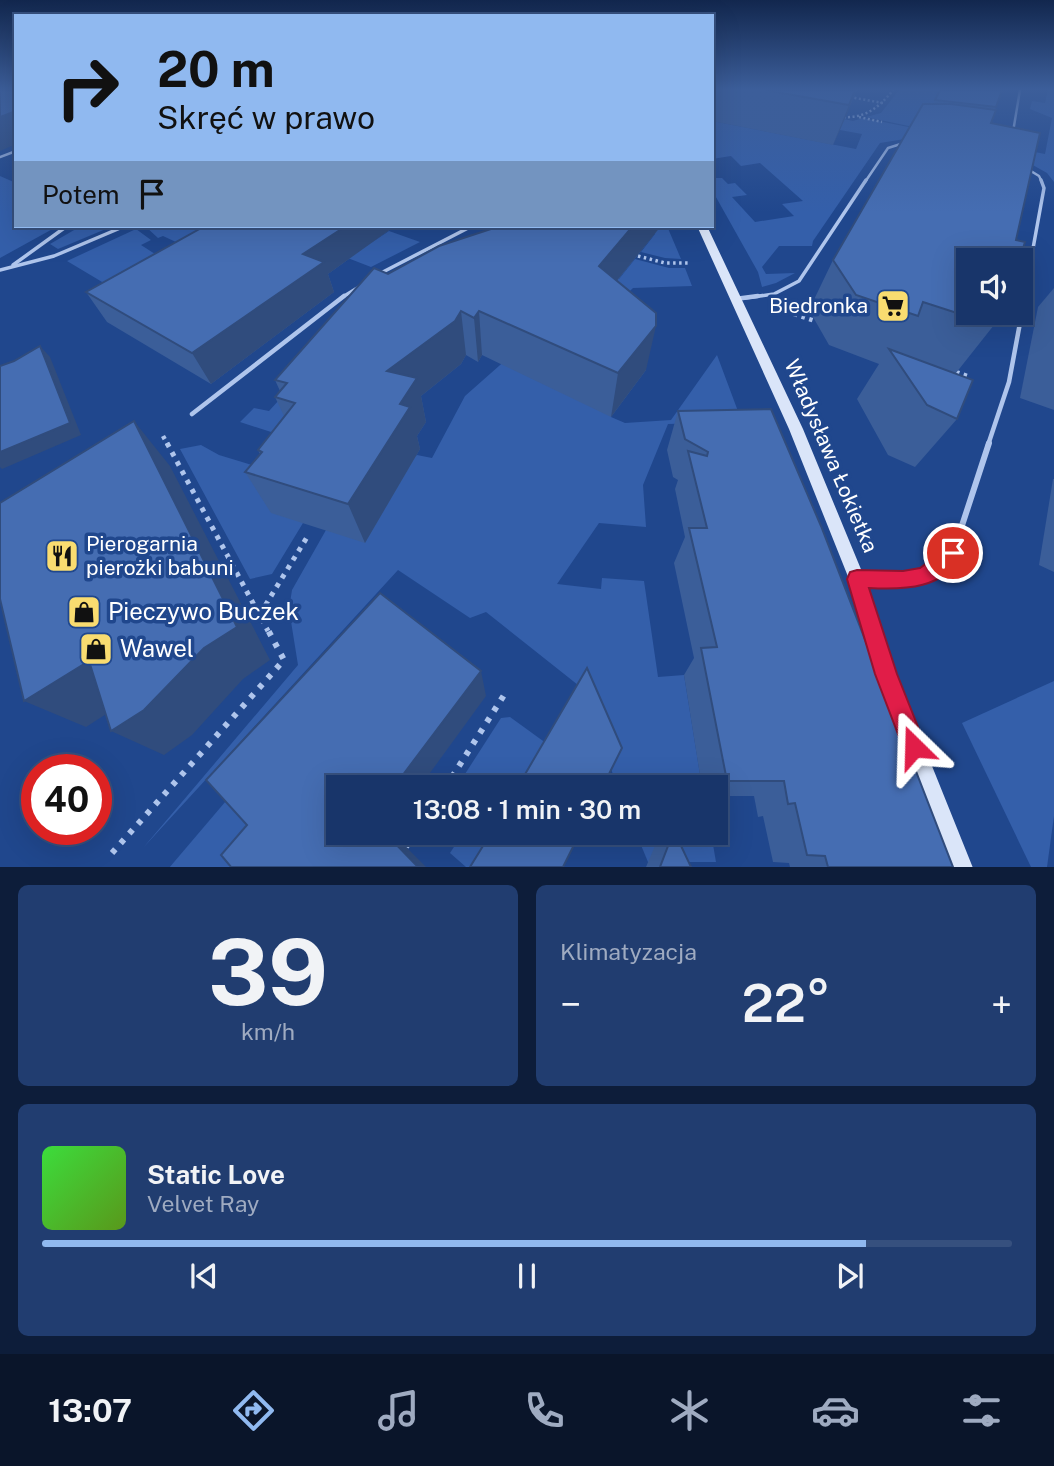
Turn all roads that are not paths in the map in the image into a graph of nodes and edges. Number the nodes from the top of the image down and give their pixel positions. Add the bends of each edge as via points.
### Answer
1 (1013, 130) edge
2 (1012, 135) edge
3 (914, 142) edge
4 (1023, 166) edge
5 (64, 228) edge
6 (120, 228) edge
7 (468, 228) edge
8 (703, 228) edge
9 (13, 265) junction
10 (0, 270) edge
11 (372, 278) edge
12 (364, 284) edge
13 (734, 299) junction
14 (192, 414) dead end
15 (857, 579) junction
16 (962, 867) edge

1 - 2 lane
3 - 13 lane via 888,148 799,281 774,294
4 - 15 lane via 1043,182 1042,201 1009,382 953,553 924,576
5 - 9 lane
6 - 9 lane via 54,256
7 - 11 lane
8 - 13 street, Władysława Łokietka
9 - 10 lane
12 - 14 lane via 265,354
13 - 15 street, Władysława Łokietka via 796,429
15 - 16 street, Władysława Łokietka via 886,674

